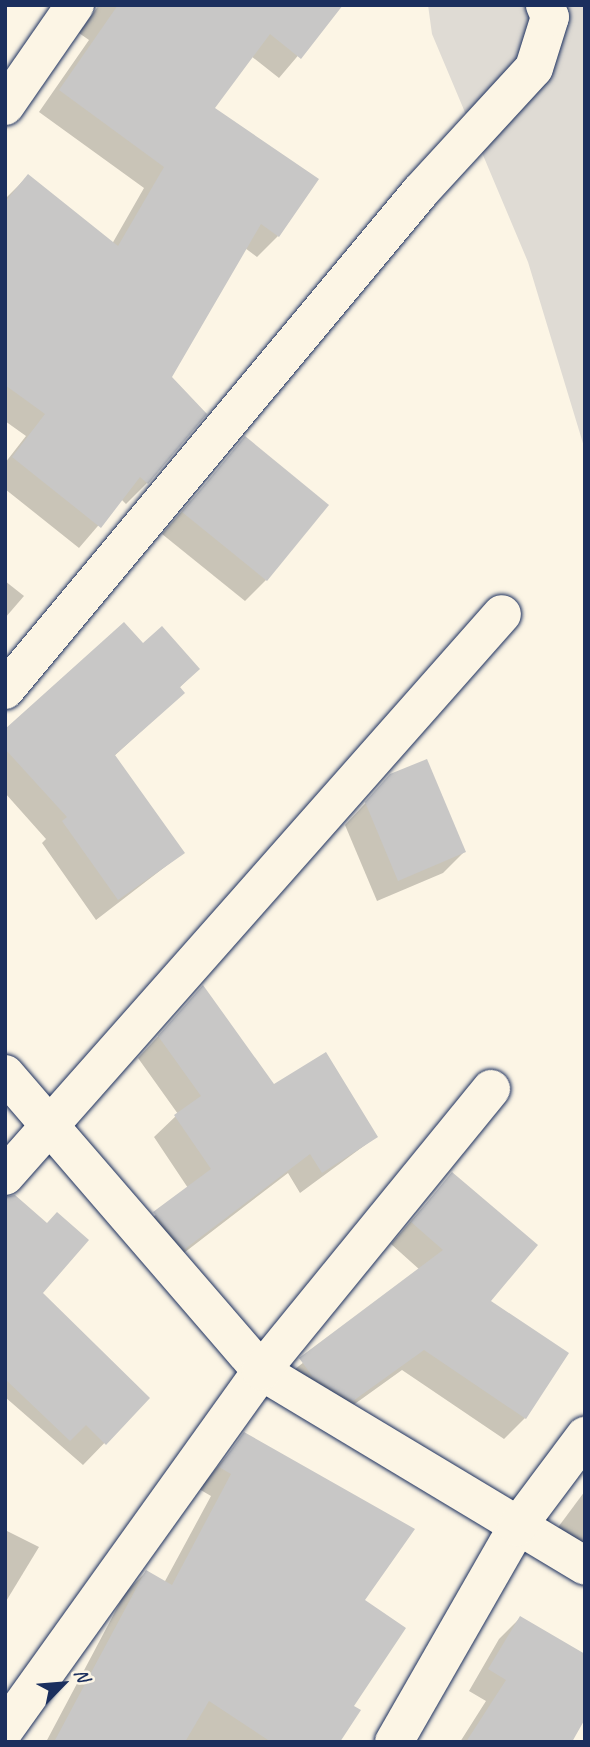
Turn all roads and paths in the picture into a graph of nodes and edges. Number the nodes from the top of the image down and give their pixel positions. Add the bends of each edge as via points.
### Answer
1 (75, 5) edge
2 (545, 5) edge
3 (5, 106) edge
4 (502, 614) dead end
5 (5, 691) edge
6 (5, 1074) edge
7 (491, 1089) dead end
8 (48, 1124) junction
9 (5, 1176) edge
10 (261, 1371) junction
11 (585, 1436) edge
12 (517, 1527) junction
13 (585, 1566) edge
14 (5, 1729) edge
15 (394, 1742) edge

1 - 3 street
2 - 5 street via 550,17 534,68 420,192
4 - 8 street
6 - 8 street
7 - 10 street
8 - 9 street
8 - 10 street
10 - 12 street
10 - 14 street
11 - 12 street
12 - 13 street
12 - 15 street

